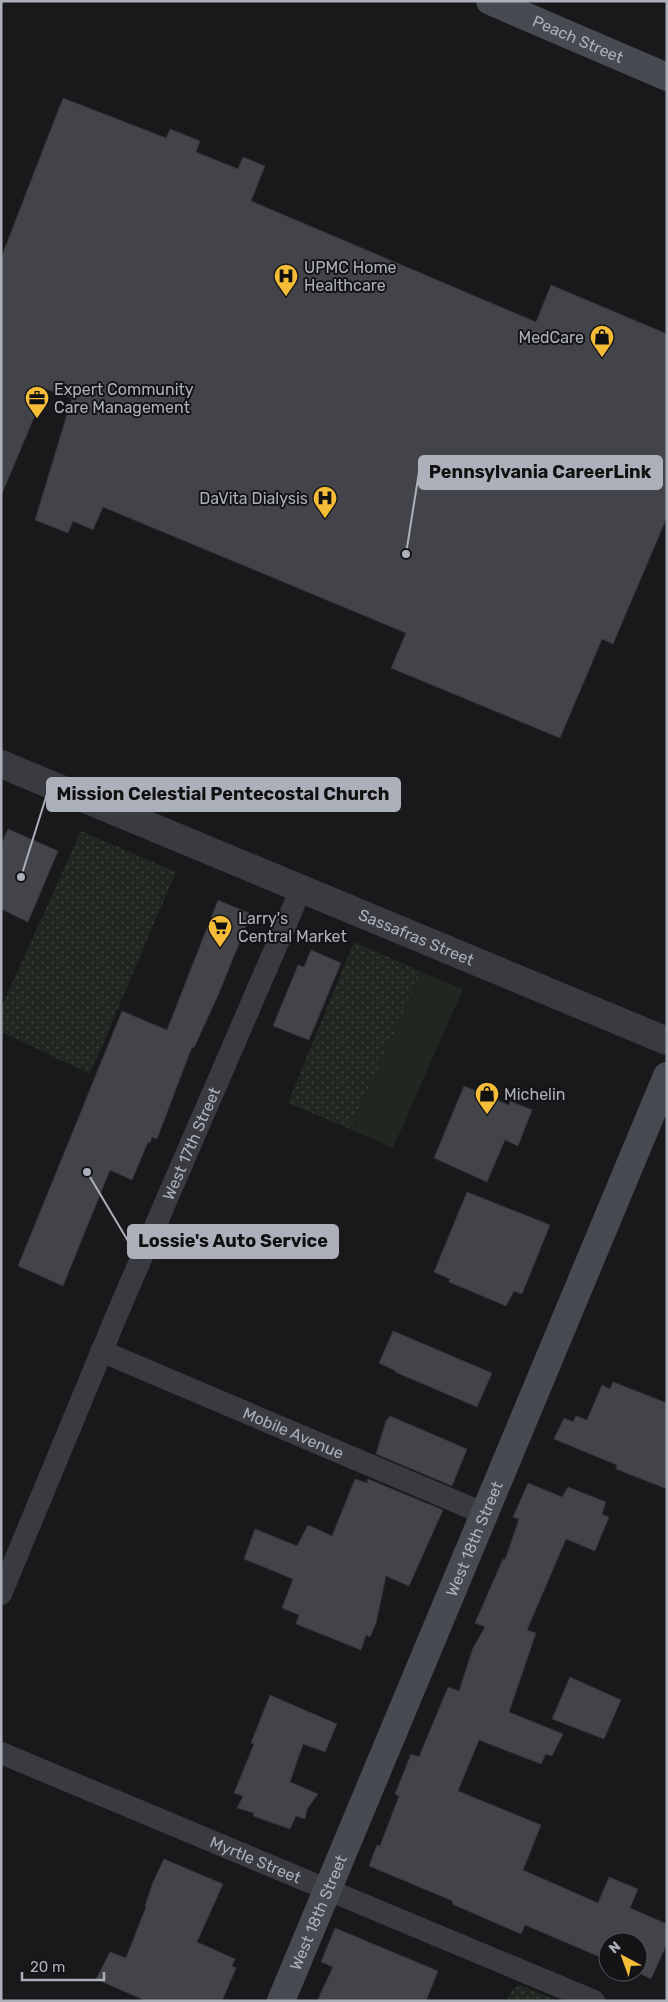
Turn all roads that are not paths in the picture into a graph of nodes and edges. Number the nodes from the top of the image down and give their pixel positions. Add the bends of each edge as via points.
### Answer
1 (490, 1) edge
2 (667, 77) edge
3 (1, 764) edge
4 (301, 889) junction
5 (667, 1041) edge
6 (667, 1076) edge
7 (102, 1352) junction
8 (485, 1514) junction
9 (1, 1594) edge
10 (1, 1753) edge
11 (327, 1890) junction
12 (281, 2001) edge
13 (594, 2001) edge

1 - 2 main road, Peach Street
3 - 4 street, Sassafras Street
4 - 5 street, Sassafras Street
4 - 7 street, West 17th Street
6 - 8 main road, West 18th Street
7 - 8 street, Mobile Avenue
7 - 9 street, West 17th Street
8 - 11 main road, West 18th Street
10 - 11 street, Myrtle Street
11 - 12 main road, West 18th Street
11 - 13 street, Myrtle Street

